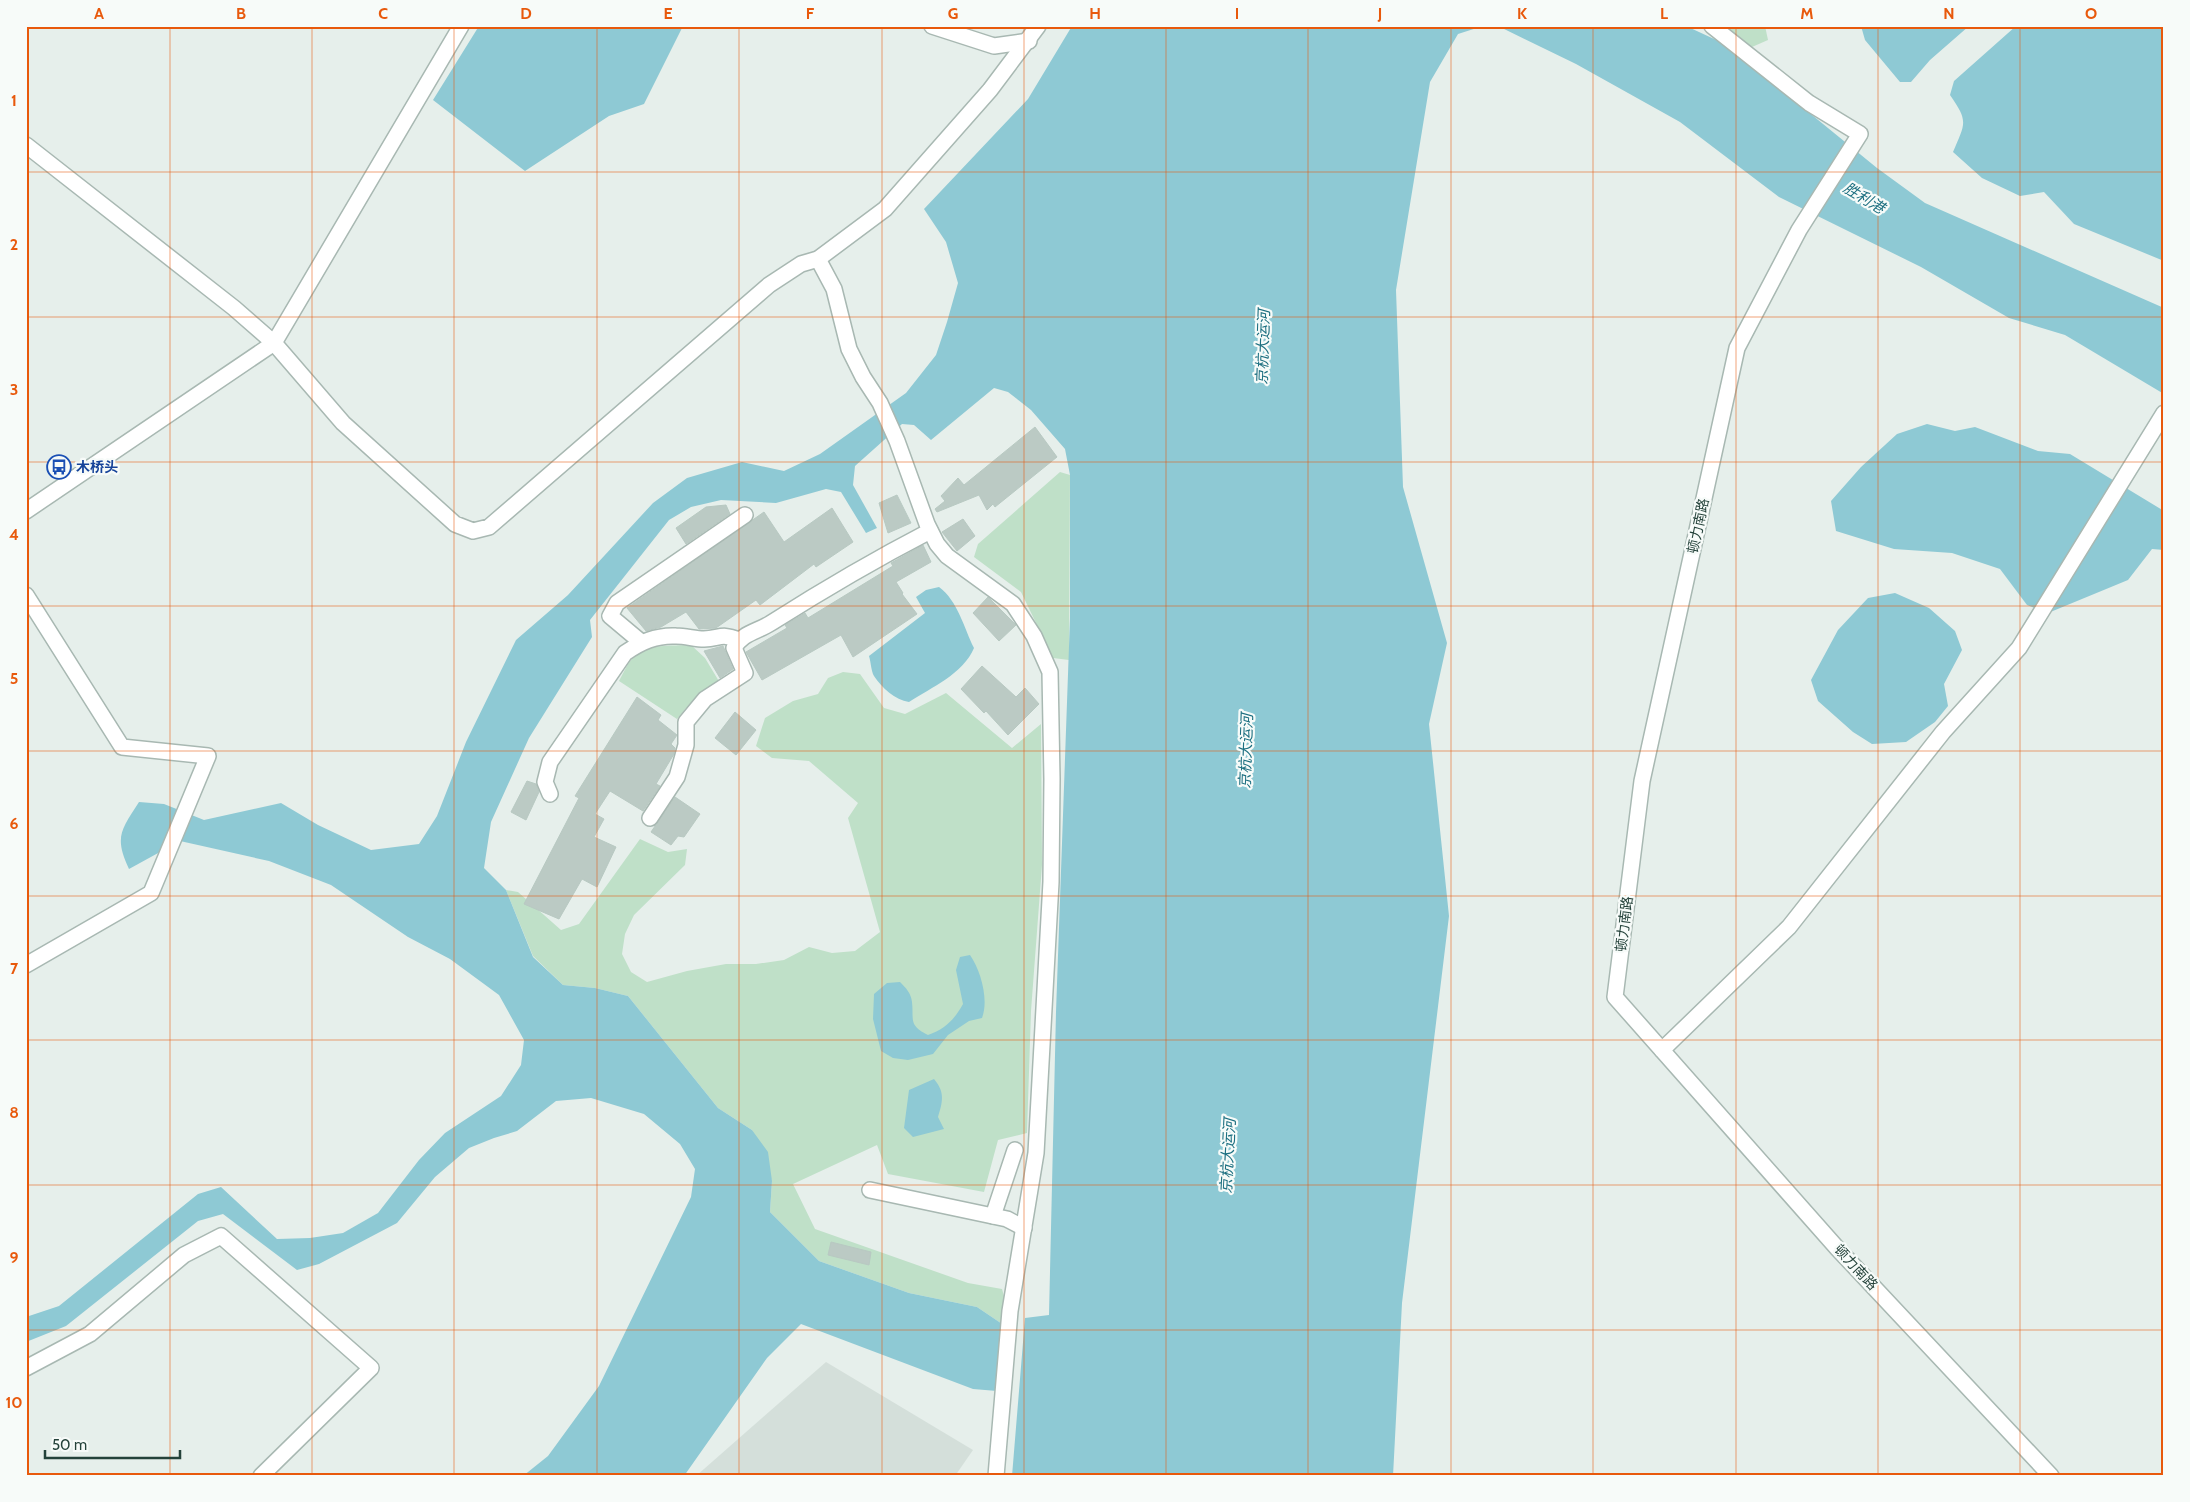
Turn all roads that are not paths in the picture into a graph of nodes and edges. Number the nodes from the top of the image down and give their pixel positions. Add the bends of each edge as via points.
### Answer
1 (461, 26) edge
2 (932, 26) edge
3 (1038, 26) edge
4 (1712, 26) edge
5 (1028, 41) junction
6 (26, 145) edge
7 (818, 259) junction
8 (274, 343) junction
9 (2164, 413) edge
10 (26, 511) edge
11 (745, 516) dead end
12 (930, 531) junction
13 (26, 595) edge
14 (739, 640) junction
15 (640, 642) junction
16 (550, 794) dead end
17 (650, 818) dead end
18 (26, 965) edge
19 (1662, 1050) junction
20 (1016, 1150) dead end
21 (870, 1190) dead end
22 (993, 1216) junction
23 (1024, 1228) junction
24 (26, 1368) edge
25 (261, 1476) edge
26 (996, 1476) edge
27 (2051, 1476) edge

1 - 8 street
2 - 5 street via 994,46
3 - 5 street
4 - 19 street, 顿力南路 via 1809,103 1860,134 1798,230 1737,348 1642,781 1615,997
5 - 7 street via 990,90 885,209
6 - 8 street
7 - 8 street via 801,264 769,285 489,527 472,531 455,524 343,423
7 - 12 street via 834,289 849,349 880,403 897,441
8 - 10 street
9 - 19 street via 2018,648 1943,732 1788,927
11 - 15 street via 617,603 610,616
12 - 14 street
12 - 23 street via 947,556 1013,604 1034,636 1050,672 1051,882 1036,1153
13 - 18 street via 122,747 208,756 151,893
14 - 15 street via 725,635 655,637
14 - 17 street via 734,648 745,673 705,700 686,722 686,745 677,777
15 - 16 street via 625,653 550,762 546,782
19 - 27 street, 顿力南路 via 1837,1248
20 - 22 street
21 - 22 street
22 - 23 street
23 - 26 street via 1010,1311
24 - 25 street via 90,1334 184,1255 221,1236 370,1368

